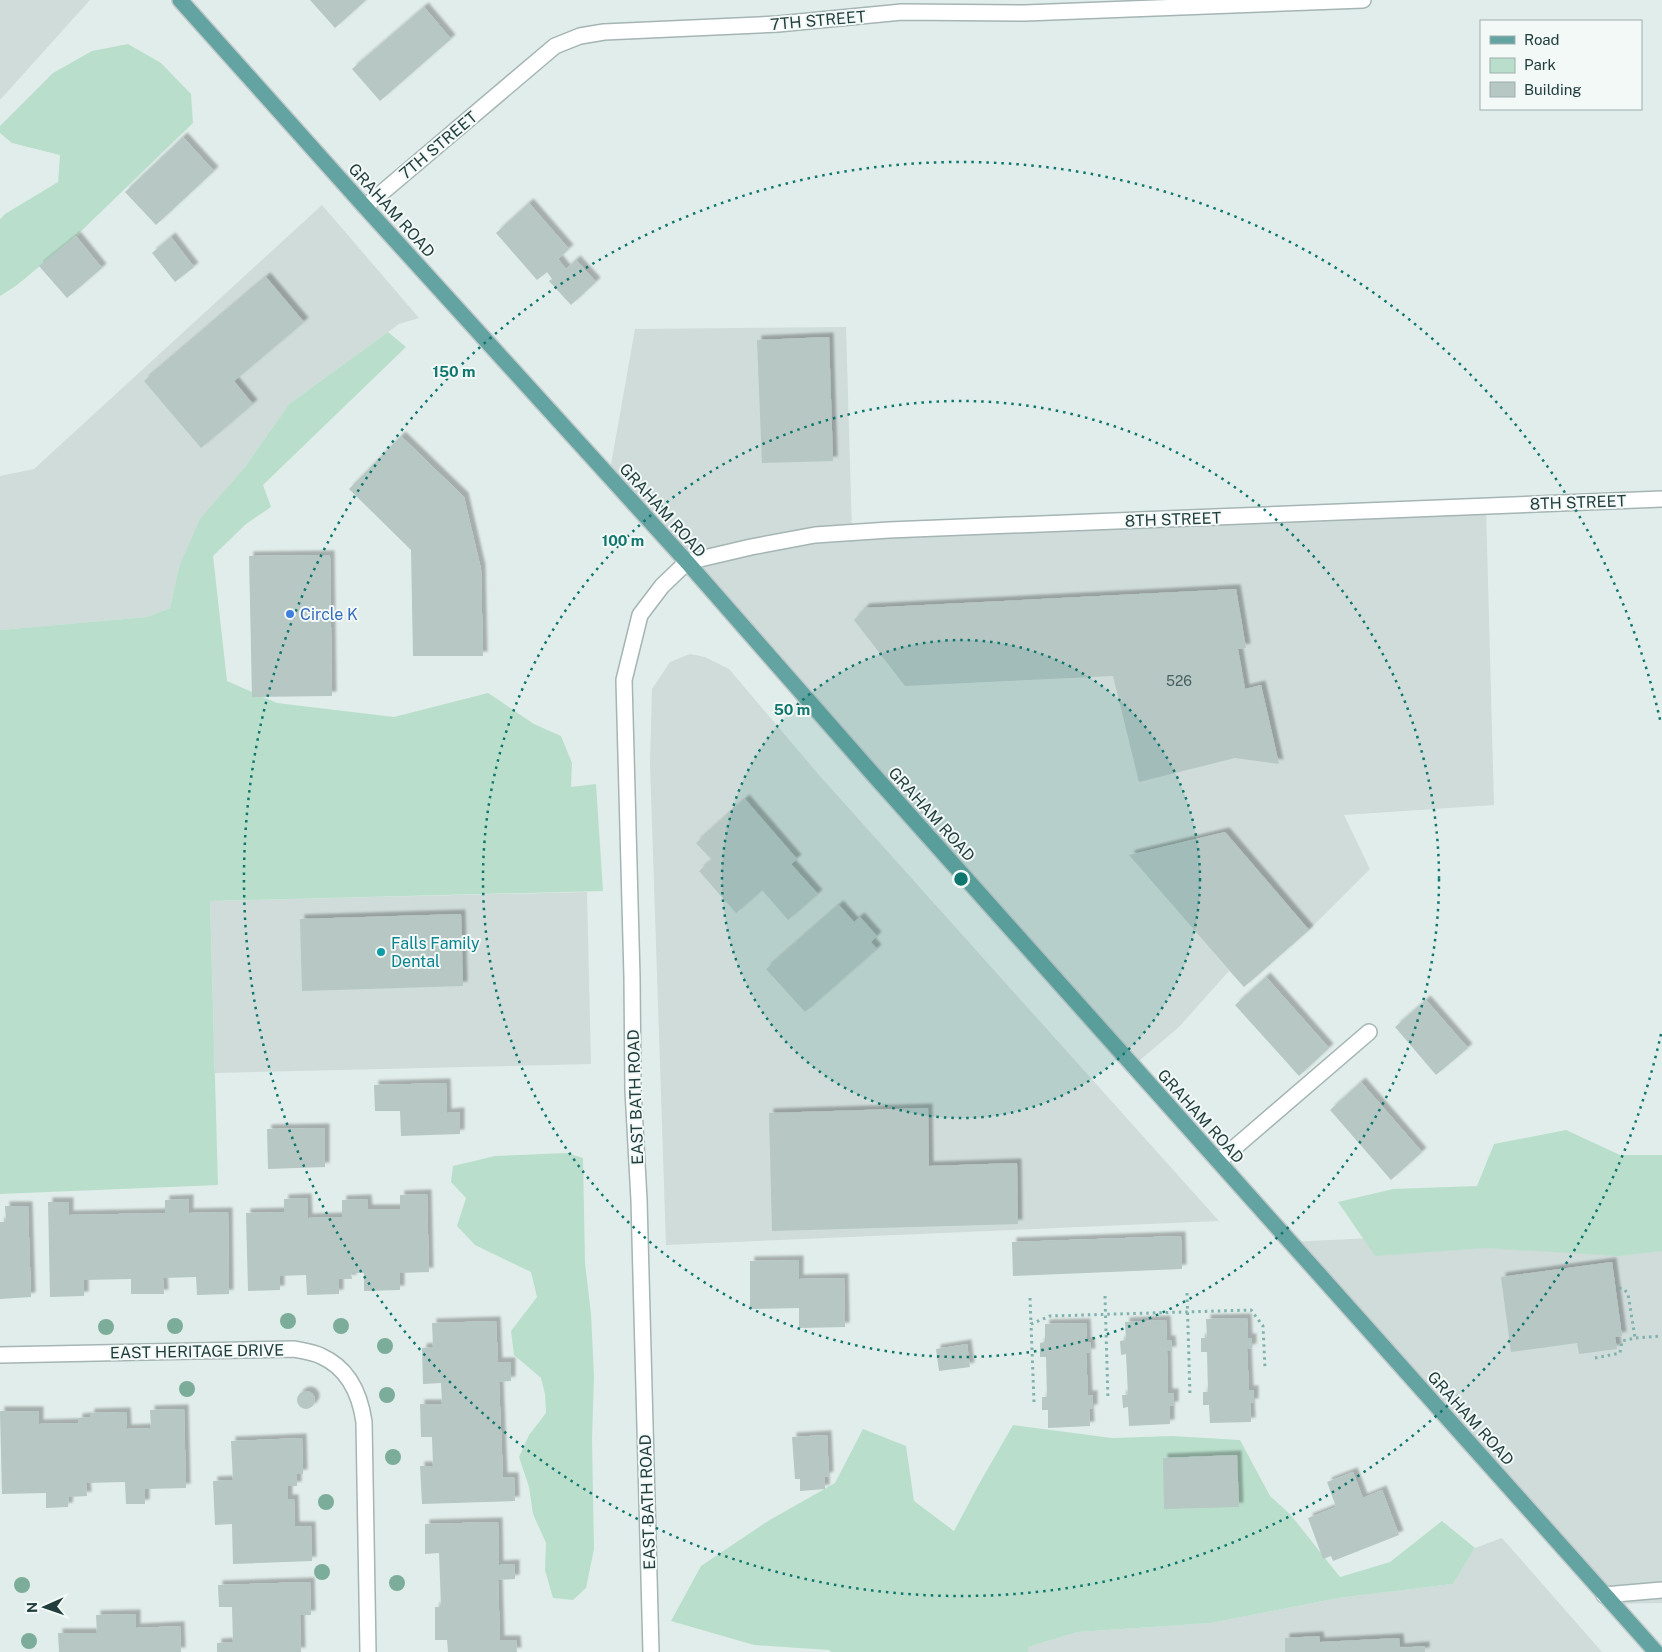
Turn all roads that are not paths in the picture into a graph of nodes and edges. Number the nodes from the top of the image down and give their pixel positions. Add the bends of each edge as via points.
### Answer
1 (180, 0) edge
2 (1363, 0) edge
3 (901, 6) edge
4 (365, 207) junction
5 (1662, 499) edge
6 (687, 562) junction
7 (1369, 1032) dead end
8 (1219, 1161) junction
9 (0, 1355) edge
10 (1662, 1590) edge
11 (1604, 1595) junction
12 (368, 1652) edge
13 (651, 1652) edge
14 (1656, 1652) edge

1 - 4 main road, GRAHAM ROAD
2 - 3 street, 7TH STREET via 1025,13
3 - 4 street, 7TH STREET via 778,24 604,32 580,36 555,46
4 - 6 main road, GRAHAM ROAD
5 - 6 street, 8TH STREET via 861,532 815,535
6 - 8 main road, GRAHAM ROAD
6 - 13 street, EAST BATH ROAD via 662,586 640,615 624,680
7 - 8 street
8 - 11 main road, GRAHAM ROAD
9 - 12 street, EAST HERITAGE DRIVE via 294,1348 320,1356 339,1367 354,1387 364,1422
10 - 11 street
11 - 14 main road, GRAHAM ROAD

